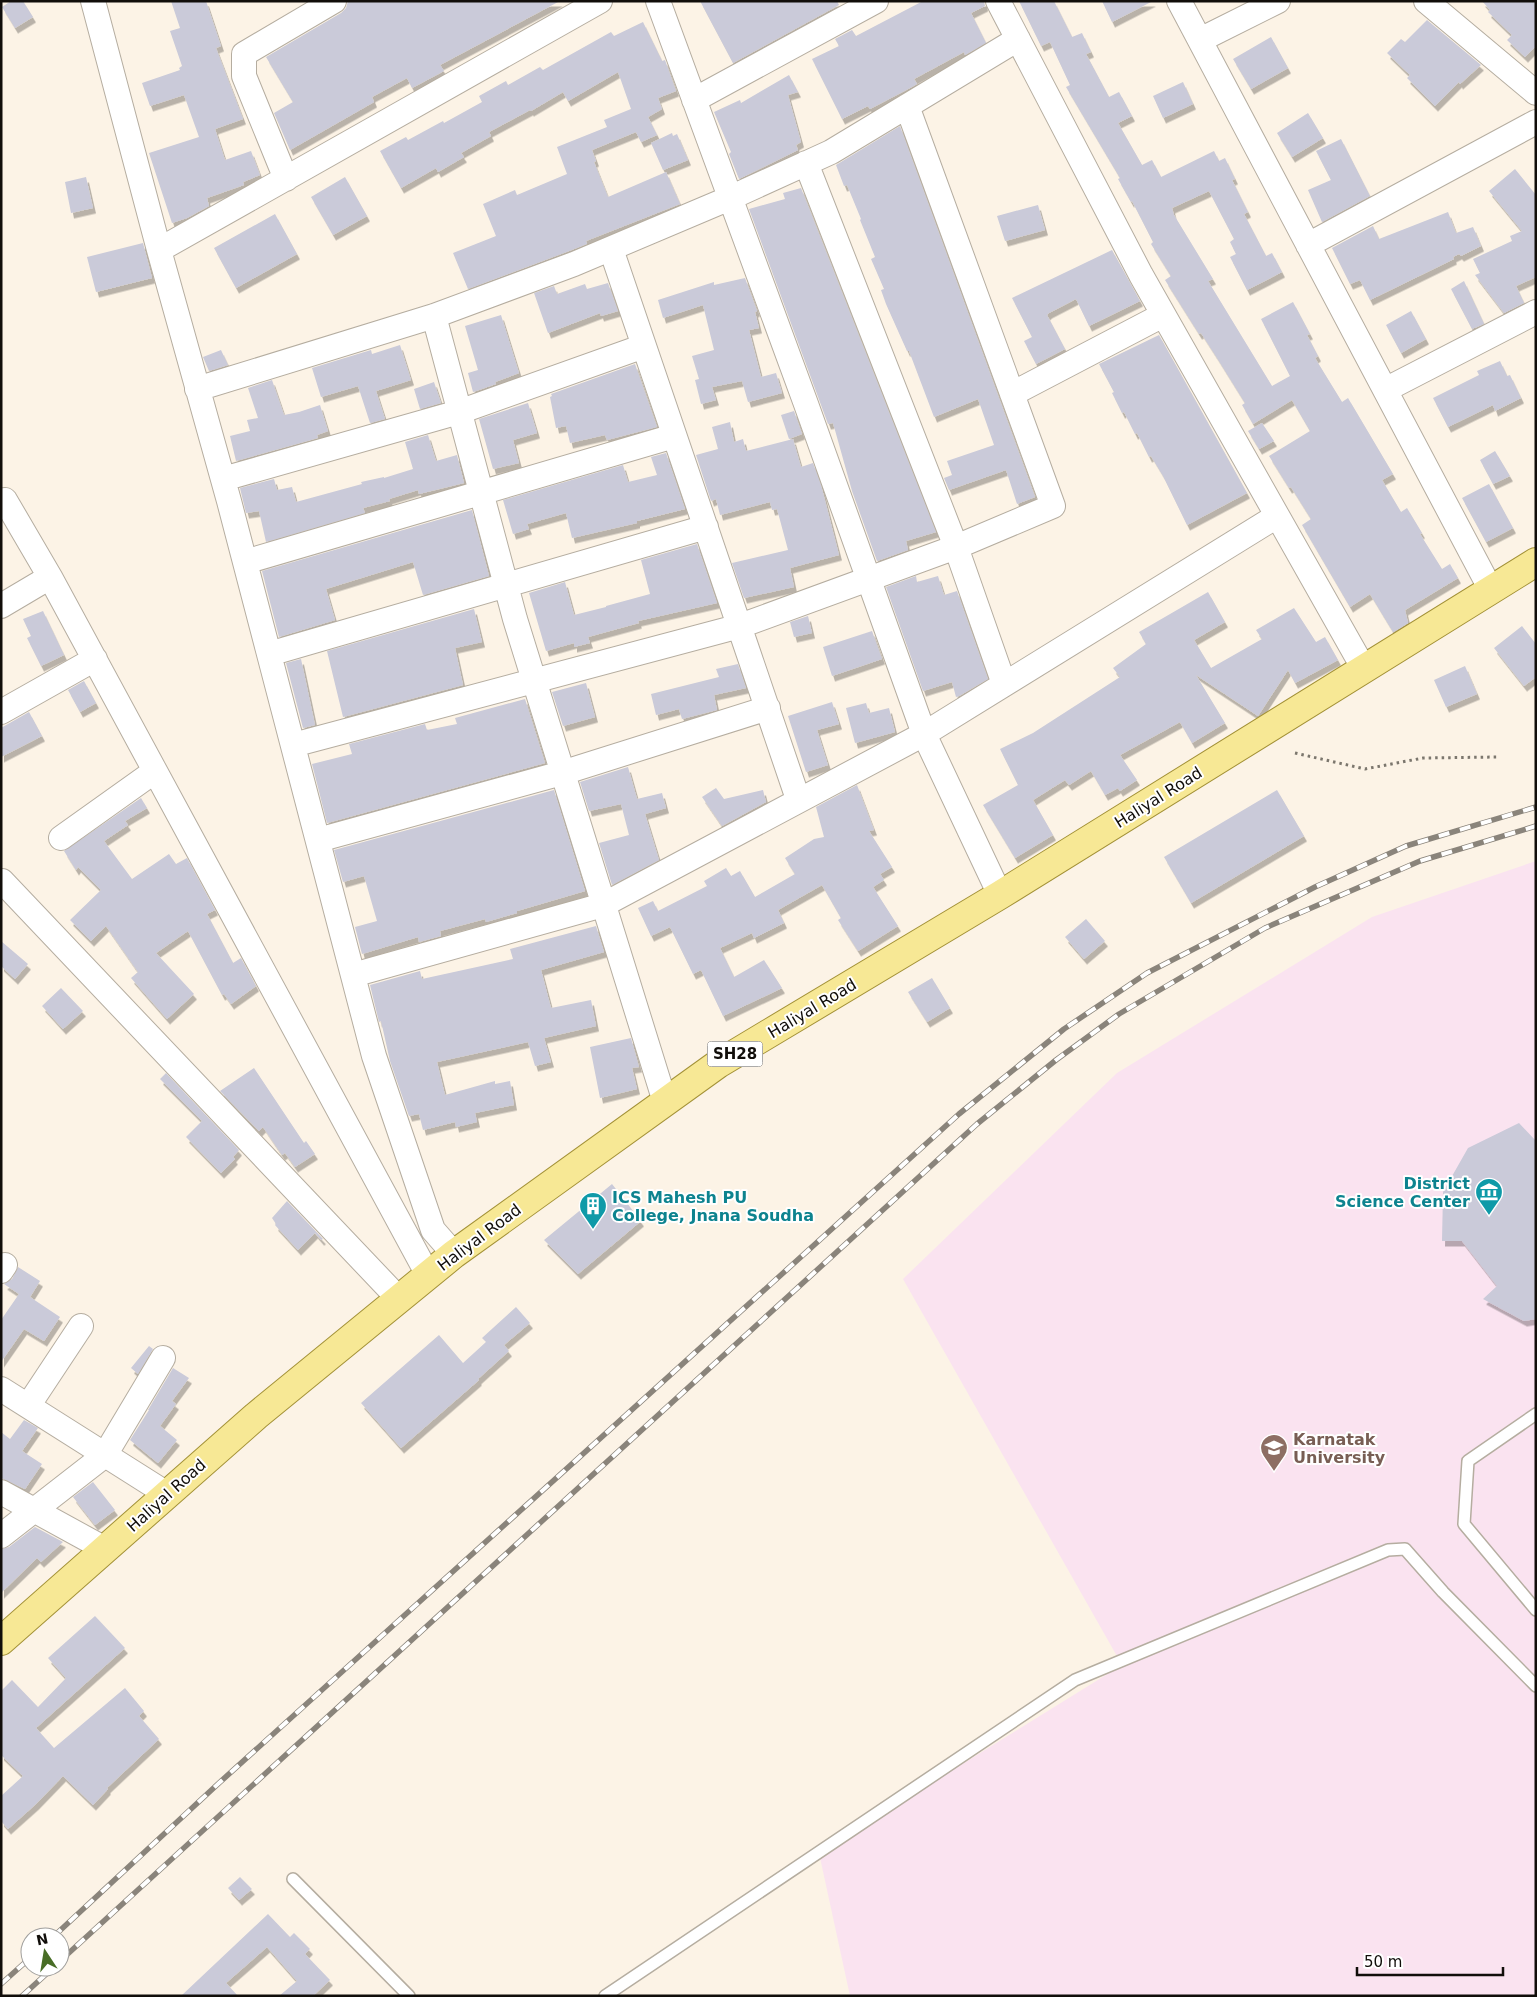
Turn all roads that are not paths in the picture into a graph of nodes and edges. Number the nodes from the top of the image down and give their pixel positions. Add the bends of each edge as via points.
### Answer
1 (93, 1) edge
2 (334, 1) edge
3 (600, 1) edge
4 (658, 1) edge
5 (876, 1) edge
6 (998, 1) edge
7 (1179, 1) edge
8 (1278, 1) edge
9 (1426, 1) edge
10 (1018, 39) junction
11 (1200, 40) junction
12 (1536, 93) edge
13 (694, 100) junction
14 (906, 106) junction
15 (1536, 122) edge
16 (806, 163) junction
17 (286, 179) junction
18 (730, 198) junction
19 (1308, 244) junction
20 (611, 248) junction
21 (159, 250) junction
22 (1536, 312) edge
23 (1163, 315) junction
24 (434, 316) junction
25 (644, 346) junction
26 (198, 389) junction
27 (1385, 390) junction
28 (1012, 394) junction
29 (460, 412) junction
30 (674, 436) junction
31 (223, 479) junction
32 (481, 492) junction
33 (1, 503) edge
34 (1278, 516) junction
35 (706, 527) junction
36 (956, 547) junction
37 (245, 562) junction
38 (1536, 562) edge
39 (50, 577) junction
40 (868, 579) junction
41 (506, 585) junction
42 (1491, 590) junction
43 (1, 606) edge
44 (740, 626) junction
45 (269, 654) junction
46 (95, 659) junction
47 (1364, 669) junction
48 (534, 681) junction
49 (1004, 684) junction
50 (768, 708) junction
51 (1, 712) edge
52 (924, 734) junction
53 (292, 745) junction
54 (156, 771) junction
55 (562, 773) junction
56 (798, 799) junction
57 (61, 838) dead end
58 (318, 840) junction
59 (2, 881) edge
60 (1000, 895) junction
61 (603, 905) junction
62 (353, 975) junction
63 (665, 1102) junction
64 (454, 1254) junction
65 (428, 1275) junction
66 (399, 1299) junction
67 (81, 1326) dead end
68 (163, 1358) dead end
69 (1, 1389) edge
70 (28, 1406) junction
71 (1536, 1414) edge
72 (105, 1455) junction
73 (1, 1492) edge
74 (167, 1494) junction
75 (34, 1510) junction
76 (1, 1536) edge
77 (105, 1549) junction
78 (1536, 1610) edge
79 (1, 1641) edge
80 (1536, 1686) edge
81 (293, 1879) dead end
82 (409, 1996) edge
83 (605, 1996) edge

1 - 21 street
2 - 17 street via 244,54 244,76
3 - 17 street
4 - 13 street
5 - 13 street
6 - 10 street
7 - 11 street
8 - 11 street
9 - 12 street
10 - 14 street
10 - 23 street
11 - 19 street
13 - 18 street
14 - 16 street via 831,152
14 - 28 street
15 - 19 street
16 - 18 street
16 - 36 street
17 - 21 street
18 - 20 street
18 - 40 street
19 - 27 street
20 - 24 street
20 - 25 street
21 - 26 street
22 - 27 street
23 - 28 street
23 - 34 street
24 - 26 street
24 - 29 street
25 - 29 street
25 - 30 street
26 - 31 street
27 - 42 street
28 - 36 street via 1052,506
29 - 31 street
29 - 32 street
30 - 32 street
30 - 35 street
31 - 37 street
32 - 37 street
32 - 41 street
33 - 39 street via 5,500
34 - 47 street
34 - 49 street
35 - 41 street
35 - 44 street
36 - 40 street
36 - 49 street
37 - 45 street
38 - 42 main road, Haliyal Road / SH28
39 - 43 street
39 - 46 street
40 - 44 street
40 - 52 street
41 - 45 street
41 - 48 street
42 - 47 main road, Haliyal Road / SH28
44 - 48 street
44 - 50 street
45 - 53 street
46 - 51 street
46 - 54 street
47 - 60 main road, Haliyal Road / SH28
48 - 53 street
48 - 55 street
49 - 52 street
50 - 55 street
50 - 56 street
52 - 56 street
52 - 60 street
53 - 58 street
54 - 57 street
54 - 65 street
55 - 58 street
55 - 61 street
56 - 61 street
58 - 62 street
59 - 66 street
60 - 63 main road, Haliyal Road / SH28 via 718,1064
61 - 62 street
61 - 63 street
62 - 64 street via 374,1056 433,1230
63 - 64 main road, Haliyal Road / SH28
64 - 65 main road, Haliyal Road / SH28
65 - 66 main road, Haliyal Road / SH28
66 - 74 main road, Haliyal Road / SH28
67 - 70 street
68 - 72 street
69 - 70 street
70 - 72 street
71 - 78 lane via 1468,1461 1464,1524
72 - 74 street
72 - 75 street
73 - 75 street
74 - 77 main road, Haliyal Road / SH28
75 - 76 street
75 - 77 street
77 - 79 main road, Haliyal Road / SH28
80 - 83 lane via 1405,1549 1388,1550 1075,1680
81 - 82 lane

